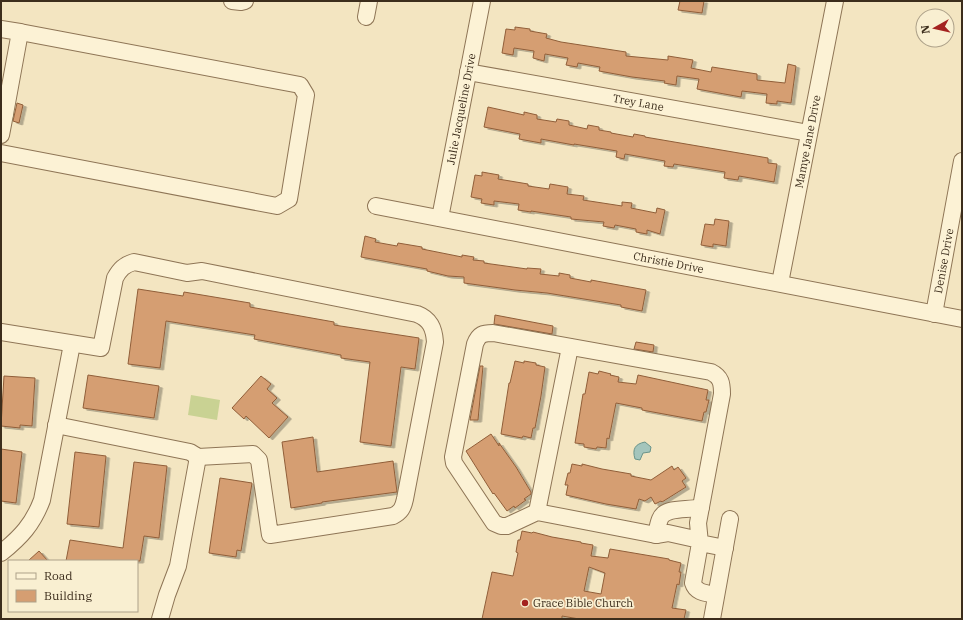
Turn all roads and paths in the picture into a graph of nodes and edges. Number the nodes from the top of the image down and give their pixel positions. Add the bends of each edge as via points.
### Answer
1 (232, 1) edge
2 (245, 1) edge
3 (369, 1) edge
4 (482, 1) edge
5 (835, 1) edge
6 (366, 17) dead end
7 (1, 29) edge
8 (20, 32) junction
9 (468, 72) junction
10 (3, 114) edge
11 (809, 133) junction
12 (1, 135) edge
13 (1, 152) edge
14 (962, 164) edge
15 (376, 206) dead end
16 (440, 218) junction
17 (780, 283) junction
18 (934, 314) junction
19 (962, 319) edge
20 (1, 332) edge
21 (72, 344) junction
22 (570, 347) junction
23 (56, 425) junction
24 (198, 458) junction
25 (701, 507) junction
26 (537, 512) junction
27 (730, 519) dead end
28 (656, 535) junction
29 (700, 543) junction
30 (724, 548) junction
31 (1, 553) edge
32 (716, 595) junction
33 (160, 619) edge
34 (712, 619) edge

1 - 2 street
3 - 6 street
4 - 9 street, Julie Jacqueline Drive
5 - 11 street, Mamye Jane Drive
7 - 8 street
8 - 10 street
8 - 13 street via 300,84 306,95 289,199 278,206
9 - 11 street, Trey Lane
9 - 16 street, Julie Jacqueline Drive
10 - 12 street
11 - 17 street, Mamye Jane Drive
14 - 18 street, Denise Drive
15 - 16 street, Christie Drive
16 - 17 street, Christie Drive
17 - 18 street, Christie Drive
18 - 19 street, Christie Drive
20 - 21 street
21 - 23 street
21 - 24 street via 101,348 115,278 120,270 134,262 187,273 202,271 417,314 425,317 430,324 435,342 405,499 403,508 393,516 270,535 259,460 253,454
22 - 25 street via 711,372 718,376 722,384 722,394
22 - 26 street
22 - 26 street via 493,333 485,333 478,337 475,344 453,457 454,463 494,523 508,526
23 - 24 street via 190,452
23 - 31 street via 38,510 27,529
24 - 33 street via 178,566
25 - 28 street via 666,512 660,518
25 - 29 street via 698,523
26 - 28 street
27 - 30 street
28 - 29 street via 666,542 693,548
29 - 30 street
29 - 32 street via 693,583 699,591
30 - 32 street
32 - 34 street

